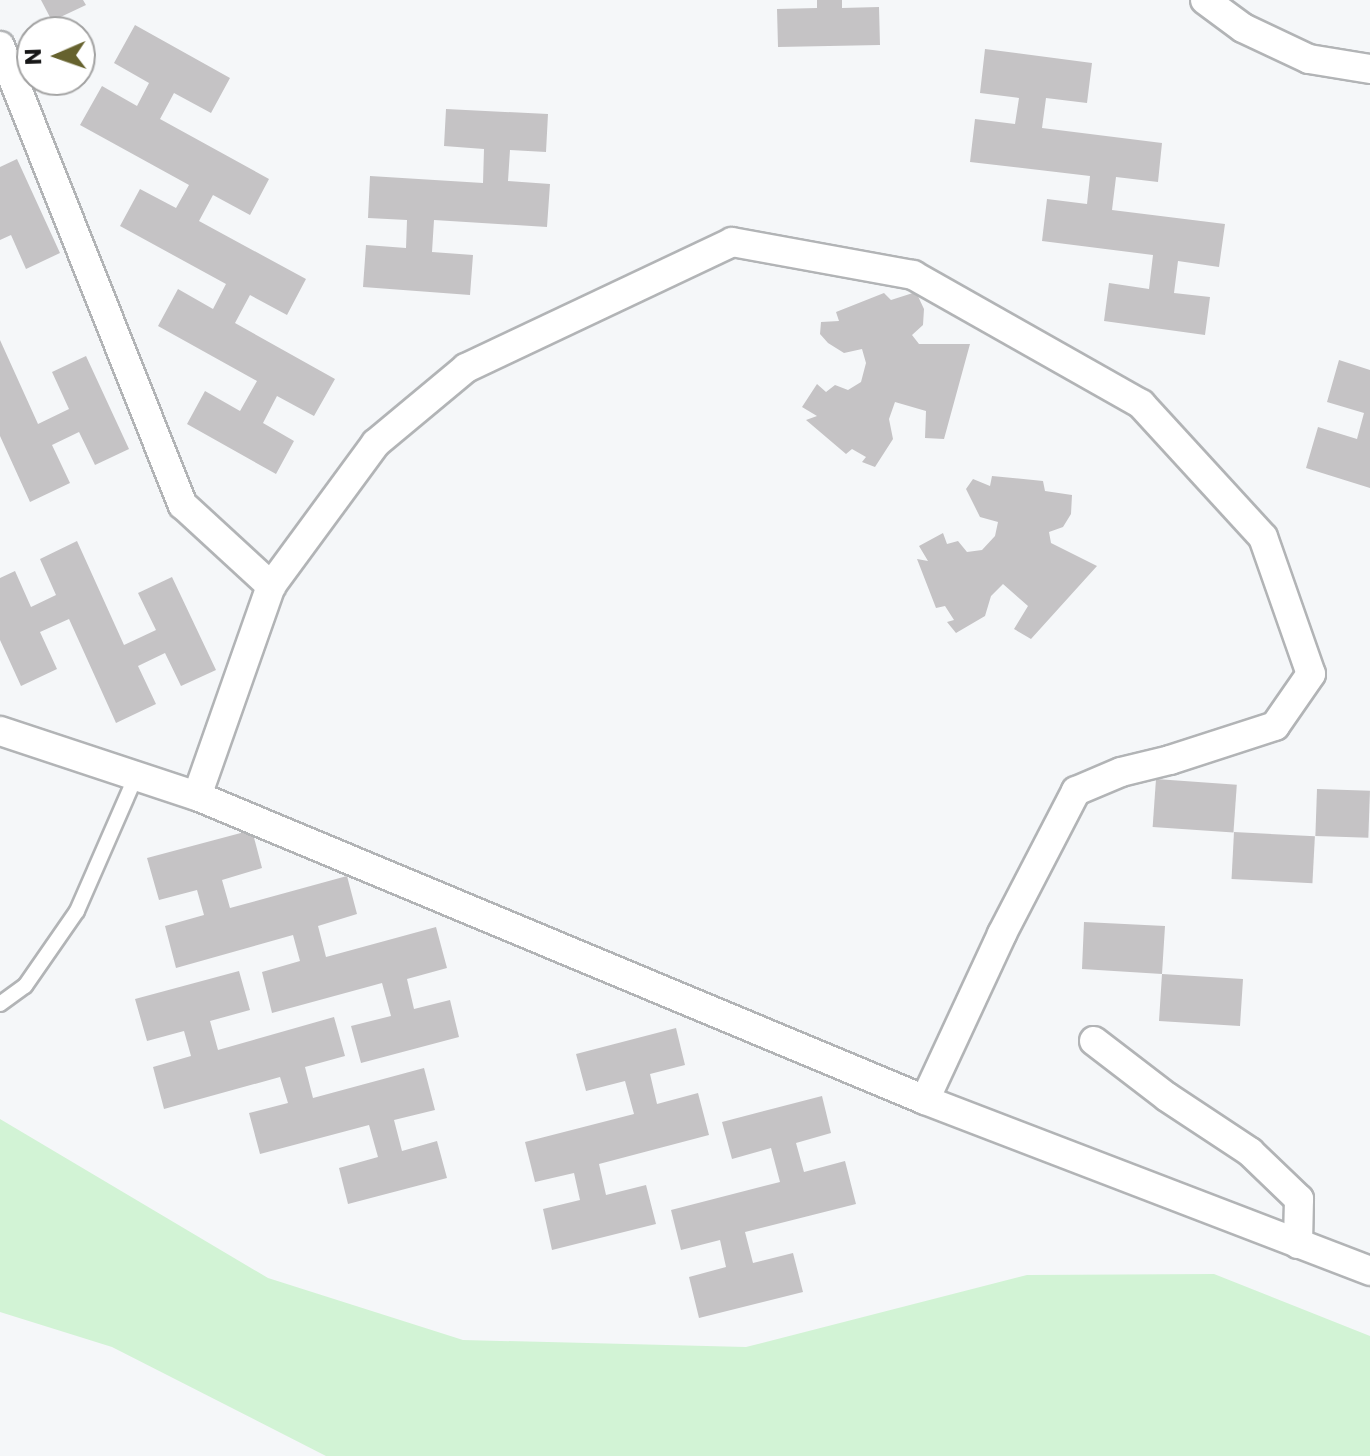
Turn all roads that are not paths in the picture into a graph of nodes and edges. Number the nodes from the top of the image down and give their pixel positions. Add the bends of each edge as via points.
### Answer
1 (1205, 0) edge
2 (0, 46) edge
3 (1370, 69) edge
4 (271, 586) junction
5 (0, 731) edge
6 (136, 776) junction
7 (197, 796) junction
8 (0, 1004) edge
9 (1094, 1041) dead end
10 (925, 1100) junction
11 (1298, 1244) junction
12 (1370, 1271) edge

1 - 3 street via 1243,28 1309,59
2 - 4 street via 183,505
4 - 7 street
4 - 10 street via 376,443 466,368 732,242 913,275 1141,404 1263,537 1311,674 1275,726 1121,772 1076,791
5 - 6 street
6 - 7 street
6 - 8 lane via 77,911 25,986
7 - 10 street
9 - 11 street via 1250,1152 1299,1199
10 - 11 street
11 - 12 street

